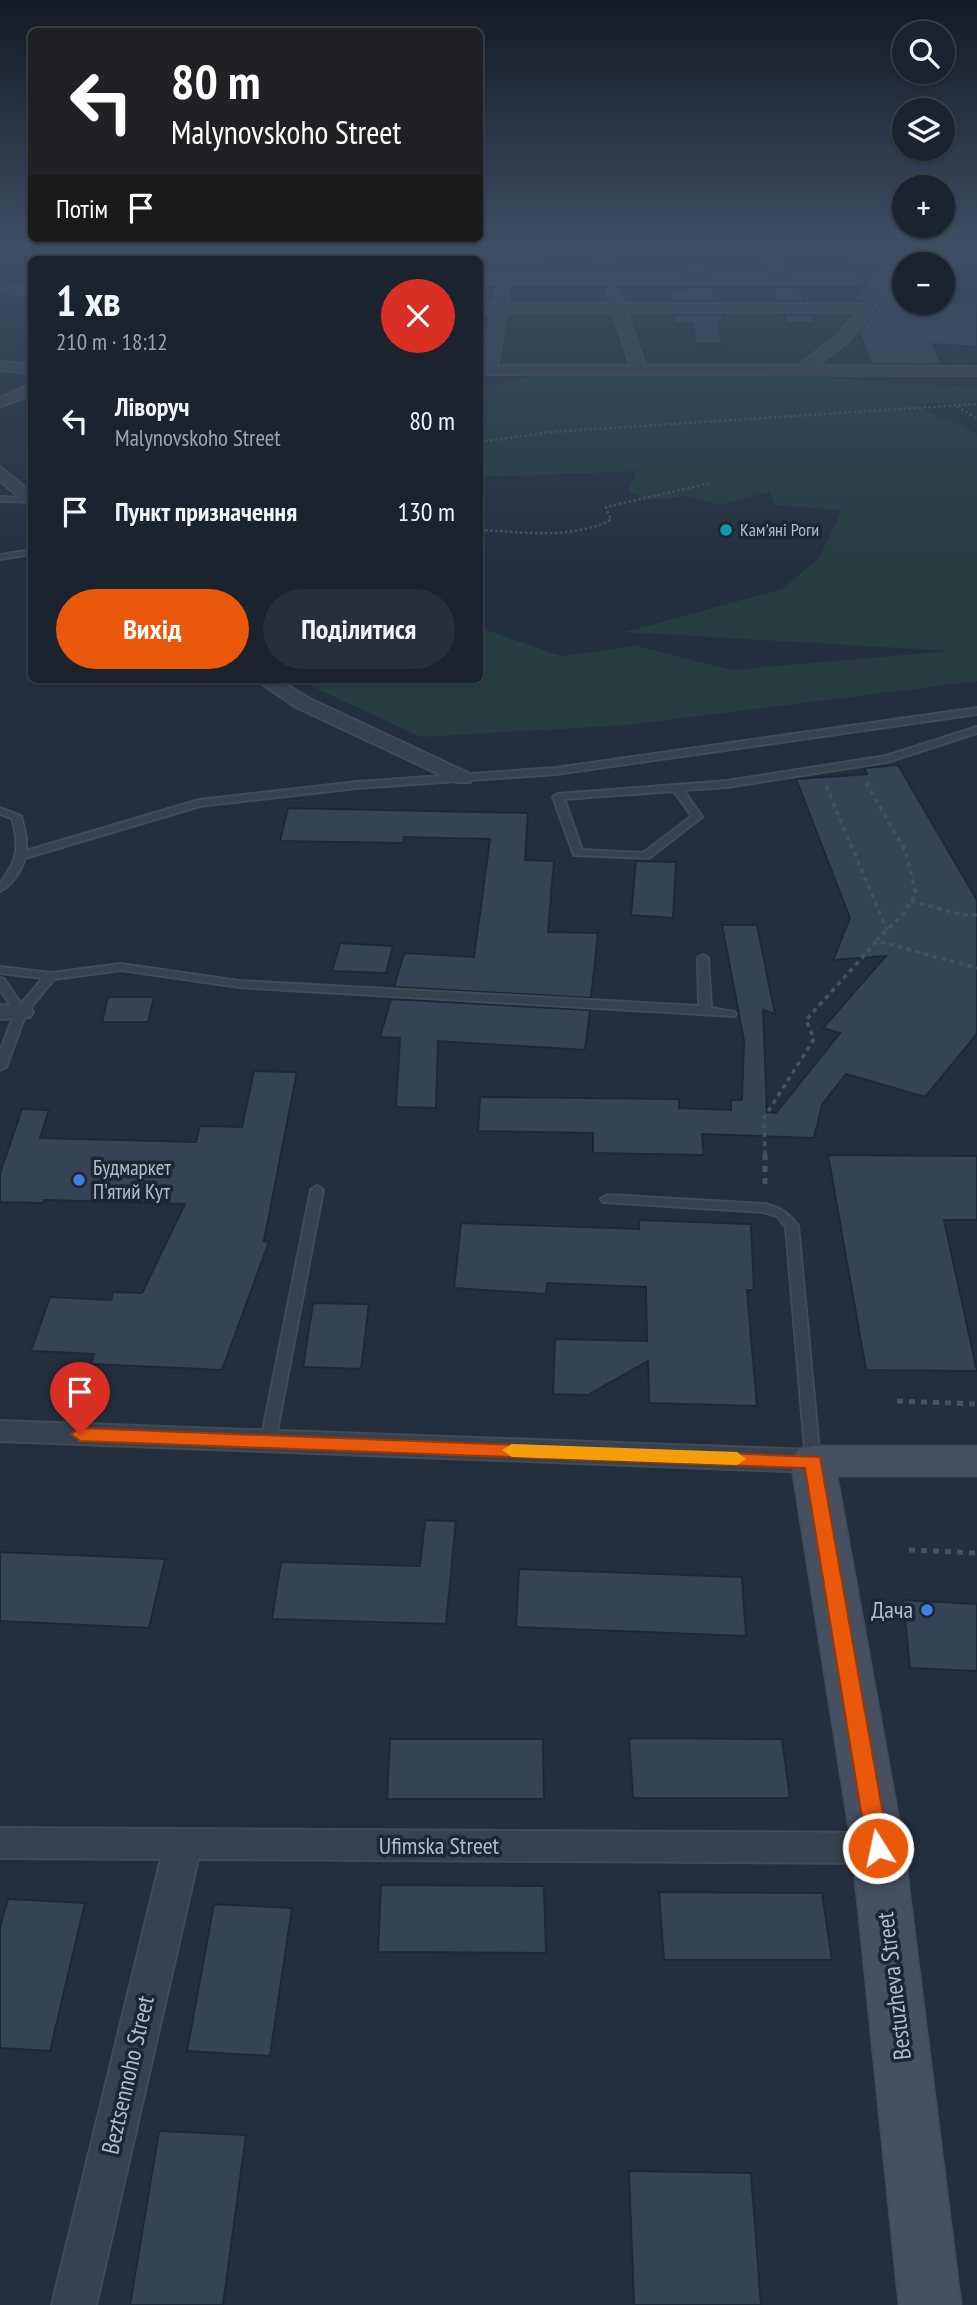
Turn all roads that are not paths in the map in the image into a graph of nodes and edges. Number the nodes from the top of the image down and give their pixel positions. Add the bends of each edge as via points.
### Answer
1 (490, 350) edge
2 (632, 350) edge
3 (829, 350) edge
4 (0, 366) edge
5 (28, 369) edge
6 (485, 370) edge
7 (639, 370) junction
8 (977, 371) edge
9 (800, 372) junction
10 (28, 390) edge
11 (0, 403) edge
12 (0, 472) edge
13 (0, 499) edge
14 (28, 499) edge
15 (28, 501) edge
16 (28, 553) edge
17 (0, 557) edge
18 (270, 683) edge
19 (977, 710) edge
20 (977, 730) edge
21 (463, 778) junction
22 (677, 788) junction
23 (0, 811) edge
24 (21, 856) junction
25 (0, 888) edge
26 (703, 958) dead end
27 (0, 970) edge
28 (51, 976) junction
29 (0, 981) edge
30 (705, 1010) junction
31 (10, 1012) edge
32 (730, 1014) dead end
33 (0, 1067) edge
34 (317, 1190) dead end
35 (607, 1199) dead end
36 (0, 1431) edge
37 (268, 1441) junction
38 (813, 1461) junction
39 (977, 1461) edge
40 (0, 1843) edge
41 (183, 1844) junction
42 (878, 1848) junction
43 (74, 2305) edge
44 (930, 2305) edge

1 - 6 street
2 - 7 street
3 - 9 street
4 - 5 street
6 - 7 street
7 - 9 street
8 - 9 street
10 - 11 street
12 - 14 street
13 - 15 lane
16 - 17 lane
18 - 21 street via 303,703
19 - 21 lane via 556,771
20 - 22 lane via 887,759
21 - 24 lane via 199,803
22 - 22 lane via 624,792 558,797 578,853 645,856 698,817
23 - 24 lane via 16,816 24,839
24 - 25 lane via 18,870
26 - 30 lane
27 - 28 lane
28 - 30 lane via 121,967 239,984
28 - 31 lane
29 - 31 lane
30 - 32 lane
31 - 33 lane
34 - 37 lane
35 - 38 lane via 765,1208 780,1213 792,1226
36 - 37 street
37 - 38 street
38 - 39 main road
38 - 42 main road, Bestuzheva Street
40 - 41 street, Ufimska Street
41 - 42 street, Ufimska Street
41 - 43 street, Beztsennoho Street
42 - 44 main road, Bestuzheva Street

